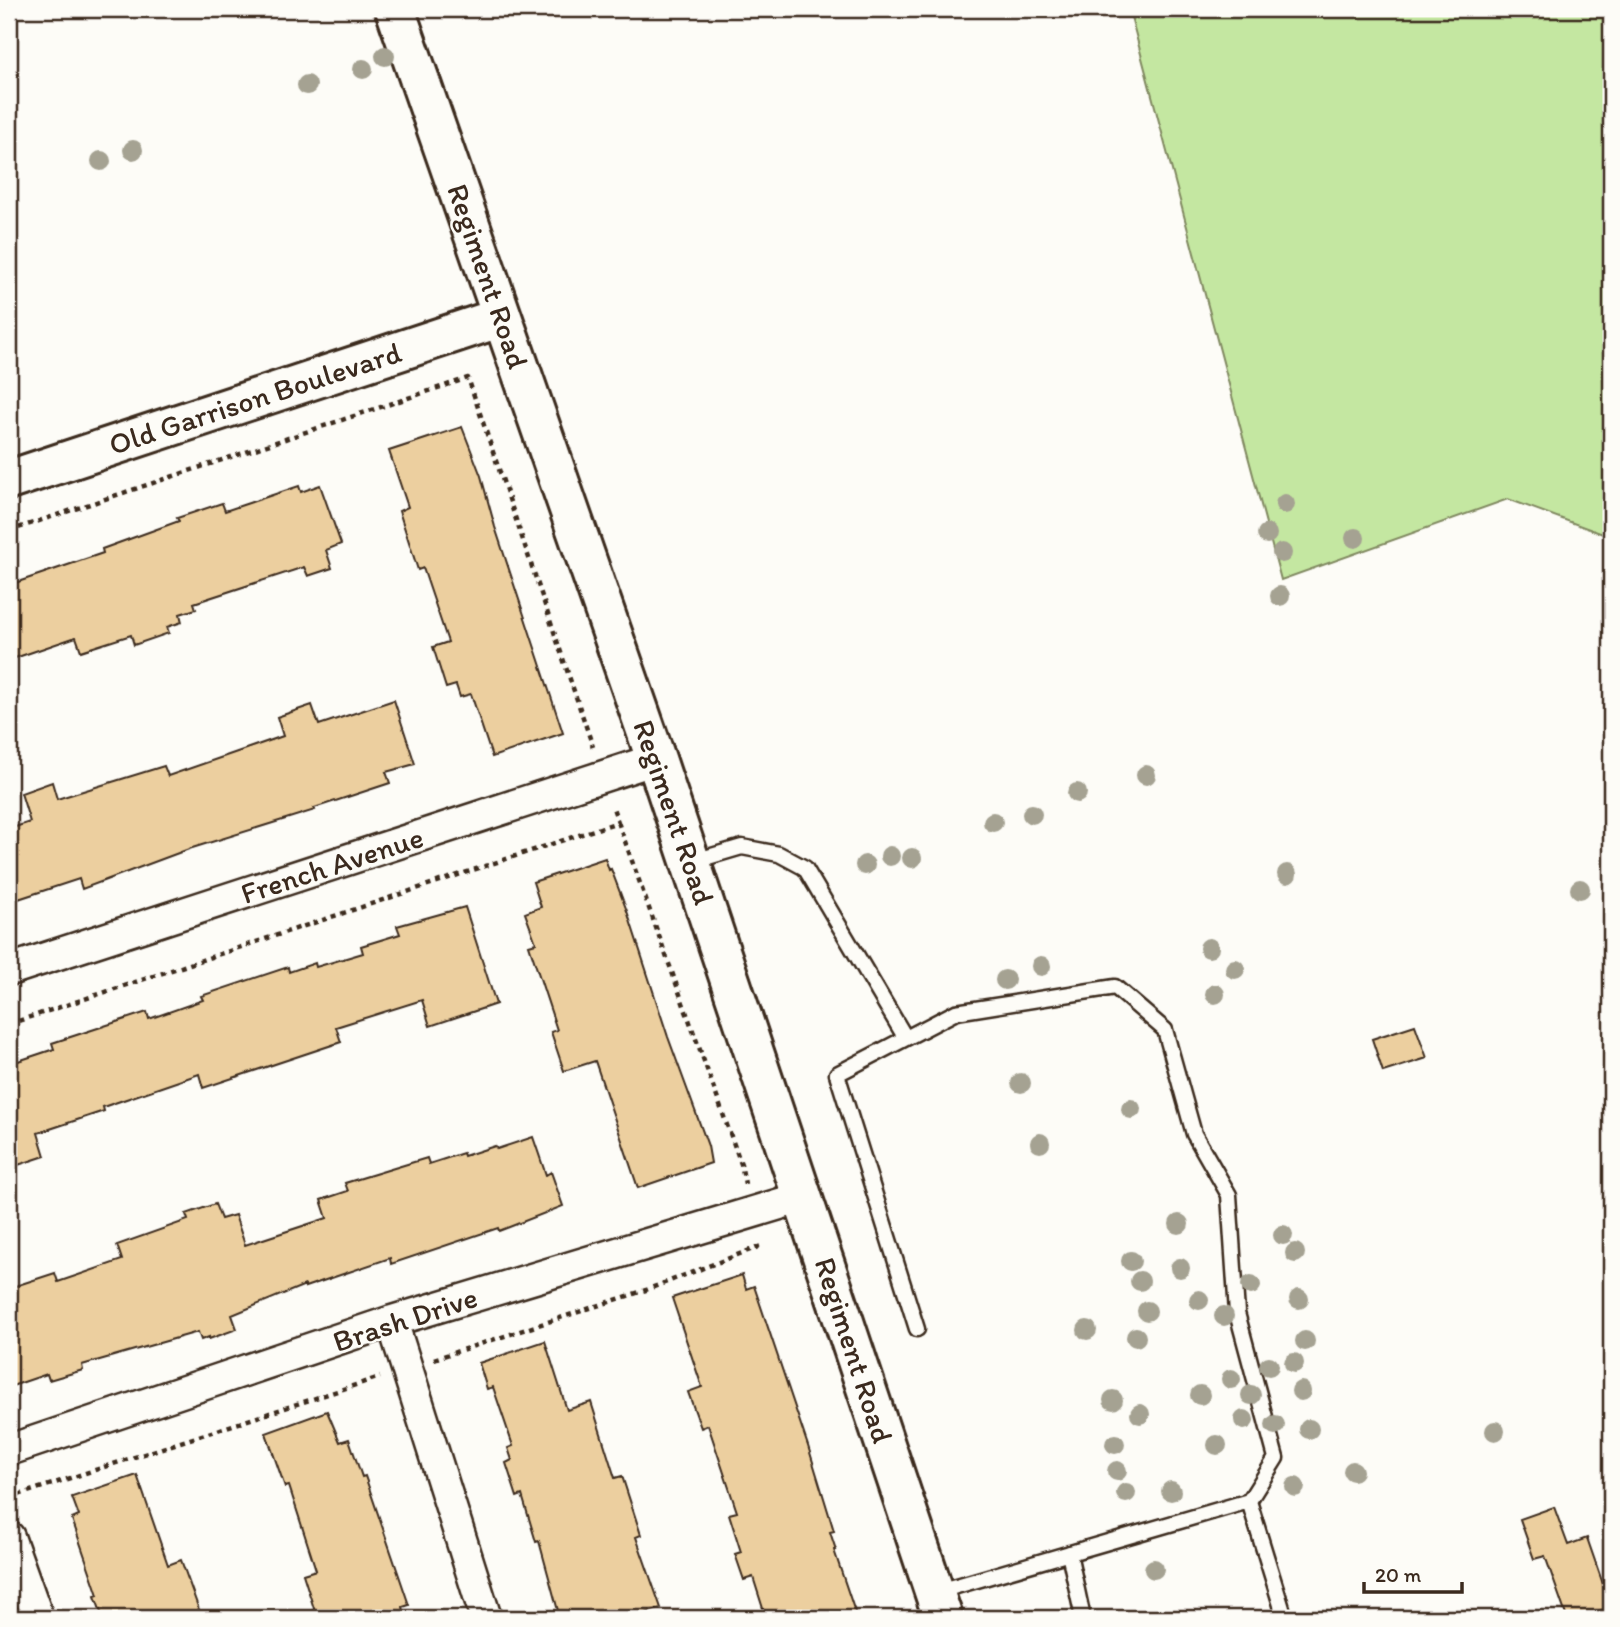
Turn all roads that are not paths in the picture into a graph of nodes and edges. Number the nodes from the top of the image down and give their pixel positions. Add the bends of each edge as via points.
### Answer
1 (395, 9) edge
2 (502, 317) junction
3 (9, 480) edge
4 (656, 759) junction
5 (691, 862) junction
6 (9, 970) edge
7 (905, 1038) junction
8 (803, 1197) junction
9 (392, 1321) junction
10 (916, 1329) dead end
11 (9, 1450) edge
12 (1249, 1501) junction
13 (9, 1537) edge
14 (1069, 1553) junction
15 (939, 1605) edge
16 (38, 1618) edge
17 (486, 1618) edge
18 (1083, 1618) edge
19 (1286, 1618) edge

1 - 2 street, Regiment Road
2 - 3 street, Old Garrison Boulevard
2 - 4 street, Regiment Road
4 - 5 street, Regiment Road
4 - 6 street, French Avenue
5 - 7 lane via 742,847 779,854 805,868
5 - 8 street, Regiment Road
7 - 10 lane via 836,1074
7 - 12 lane via 956,1012 1115,987 1165,1030 1194,1134 1228,1195 1237,1313 1276,1458
8 - 9 street, Brash Drive
8 - 15 street, Regiment Road
9 - 11 street, Brash Drive
9 - 17 street
12 - 14 lane
12 - 19 lane
13 - 16 street
14 - 15 lane
14 - 18 lane

